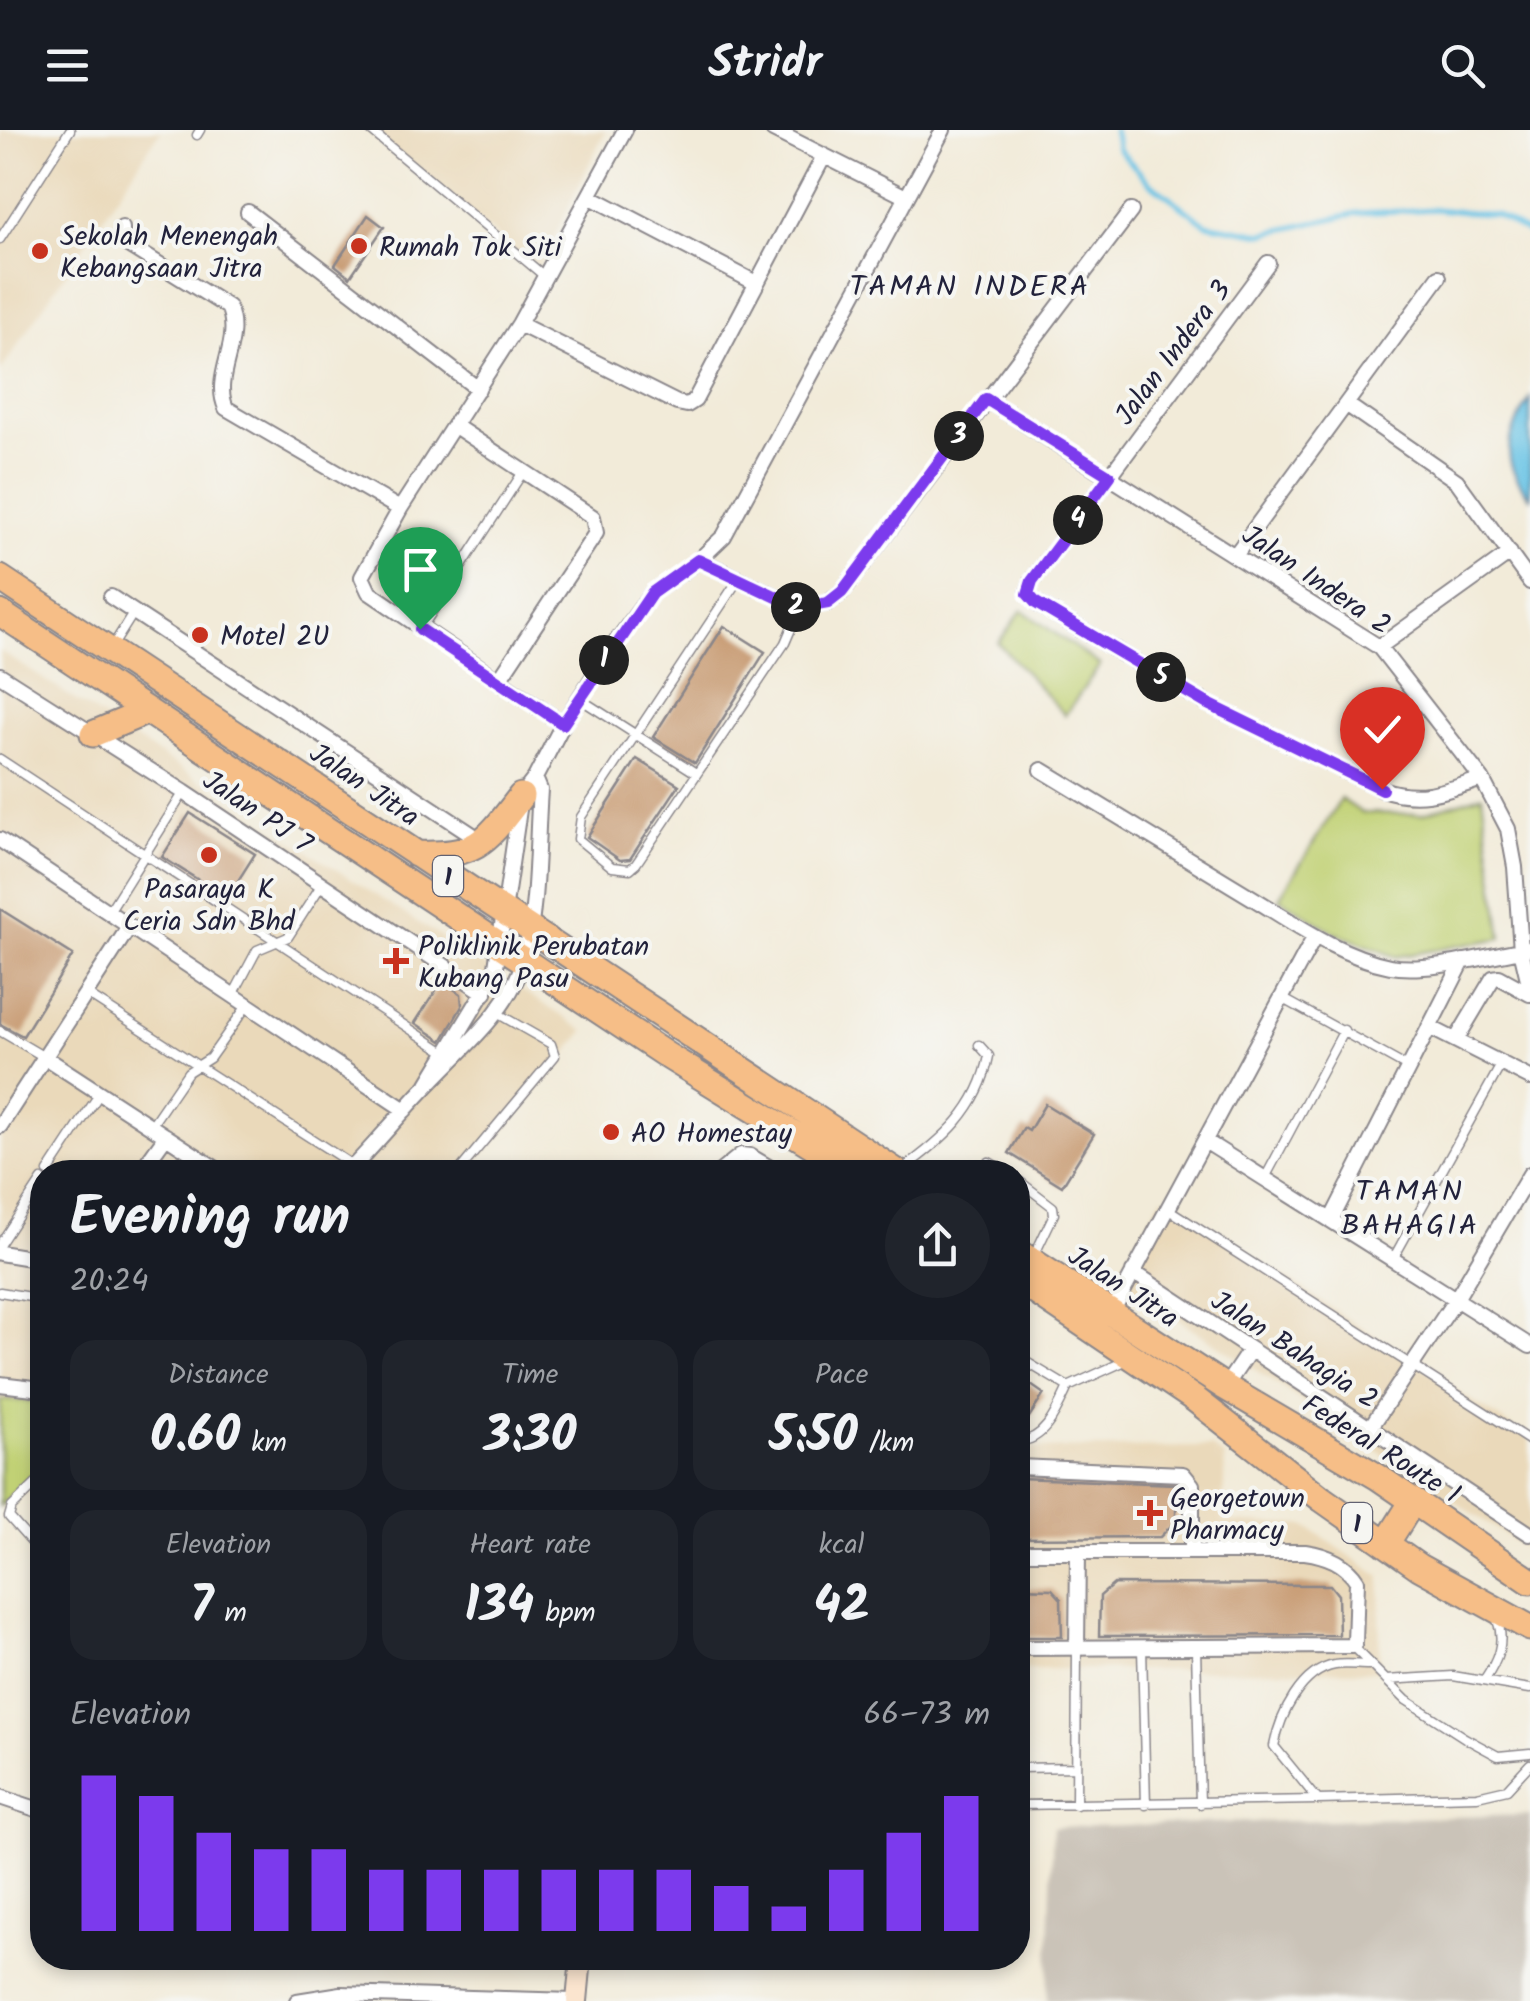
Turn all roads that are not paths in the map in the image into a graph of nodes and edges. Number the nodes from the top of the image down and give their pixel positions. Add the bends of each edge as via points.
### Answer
1 (70, 130) edge
2 (370, 130) edge
3 (625, 130) edge
4 (772, 130) edge
5 (943, 130) edge
6 (824, 156) junction
7 (590, 196) junction
8 (906, 197) junction
9 (1130, 211) dead end
10 (248, 212) dead end
11 (122, 228) dead end
12 (0, 239) edge
13 (1268, 264) dead end
14 (543, 275) junction
15 (1439, 277) dead end
16 (756, 283) junction
17 (519, 324) junction
18 (478, 389) junction
19 (986, 399) junction
20 (1346, 404) junction
21 (455, 426) junction
22 (523, 472) junction
23 (1110, 476) junction
24 (400, 508) junction
25 (1510, 553) junction
26 (1236, 554) junction
27 (698, 560) junction
28 (0, 578) edge
29 (738, 580) junction
30 (1530, 582) edge
31 (110, 597) dead end
32 (800, 608) junction
33 (134, 612) junction
34 (0, 613) edge
35 (420, 629) junction
36 (1379, 647) junction
37 (110, 651) junction
38 (498, 680) junction
39 (3, 682) edge
40 (580, 699) junction
41 (148, 711) junction
42 (563, 724) junction
43 (93, 734) junction
44 (635, 736) junction
45 (0, 759) edge
46 (1042, 770) dead end
47 (696, 773) junction
48 (1482, 779) junction
49 (528, 787) junction
50 (184, 792) junction
51 (0, 840) edge
52 (482, 841) junction
53 (145, 854) junction
54 (416, 854) junction
55 (322, 884) junction
56 (108, 912) junction
57 (506, 914) junction
58 (129, 927) junction
59 (529, 930) junction
60 (1316, 936) junction
61 (278, 942) junction
62 (501, 946) junction
63 (1526, 950) edge
64 (524, 961) junction
65 (1463, 961) junction
66 (1530, 991) edge
67 (485, 993) junction
68 (87, 994) junction
69 (232, 997) junction
70 (1282, 998) junction
71 (246, 1007) junction
72 (495, 1012) junction
73 (1430, 1027) junction
74 (1344, 1030) junction
75 (0, 1031) edge
76 (1456, 1040) junction
77 (979, 1045) dead end
78 (446, 1052) junction
79 (46, 1058) junction
80 (1502, 1064) junction
81 (198, 1065) junction
82 (1409, 1068) junction
83 (1530, 1078) edge
84 (428, 1084) junction
85 (101, 1092) junction
86 (404, 1110) junction
87 (0, 1126) edge
88 (152, 1126) junction
89 (166, 1136) junction
90 (1205, 1141) junction
91 (56, 1160) edge
92 (149, 1160) edge
93 (203, 1160) edge
94 (338, 1160) edge
95 (359, 1160) edge
96 (468, 1160) edge
97 (834, 1160) edge
98 (879, 1160) edge
99 (914, 1160) edge
100 (1530, 1174) edge
101 (1265, 1178) junction
102 (1030, 1189) edge
103 (30, 1198) edge
104 (1168, 1209) junction
105 (1331, 1220) junction
106 (0, 1244) edge
107 (0, 1252) edge
108 (30, 1258) edge
109 (1393, 1259) junction
110 (1030, 1261) edge
111 (1134, 1272) junction
112 (1030, 1280) edge
113 (1030, 1283) edge
114 (0, 1292) edge
115 (30, 1296) edge
116 (1456, 1299) junction
117 (1111, 1314) junction
118 (1530, 1346) edge
119 (1250, 1350) junction
120 (1133, 1357) junction
121 (1030, 1363) edge
122 (1414, 1363) junction
123 (1199, 1370) joint
124 (0, 1384) edge
125 (1068, 1386) junction
126 (1225, 1387) junction
127 (30, 1388) edge
128 (1370, 1428) junction
129 (1030, 1438) edge
130 (1530, 1440) edge
131 (1030, 1468) edge
132 (30, 1490) edge
133 (1414, 1501) junction
134 (1530, 1534) edge
135 (30, 1541) edge
136 (1386, 1544) junction
137 (1192, 1551) junction
138 (1030, 1552) edge
139 (1078, 1552) junction
140 (1530, 1582) edge
141 (1490, 1607) junction
142 (1530, 1628) edge
143 (1352, 1646) junction
144 (1030, 1648) edge
145 (1077, 1648) junction
146 (1142, 1648) junction
147 (1196, 1648) junction
148 (1368, 1665) junction
149 (1385, 1680) junction
150 (1484, 1681) junction
151 (1530, 1689) edge
152 (1530, 1754) edge
153 (1530, 1764) edge
154 (1076, 1767) junction
155 (1030, 1768) edge
156 (0, 1798) edge
157 (1318, 1800) junction
158 (1200, 1804) junction
159 (1030, 1805) edge
160 (1076, 1805) junction
161 (1146, 1805) junction
162 (30, 1807) edge
163 (580, 1970) edge
164 (297, 2001) edge
165 (576, 2001) edge

1 - 12 lane
2 - 14 lane
3 - 7 street
4 - 6 street
5 - 8 street
6 - 8 street
6 - 16 street
7 - 14 street
7 - 16 street
8 - 27 street via 724,536
9 - 19 street
10 - 18 street
11 - 24 street via 128,245 228,307 233,329 221,386 226,408
13 - 23 street, Jalan Indera 3
14 - 17 street
15 - 20 street
16 - 17 street via 687,405
17 - 18 street
18 - 21 street
19 - 23 street, Jalan Indera 2
19 - 32 street via 842,592 828,603
20 - 25 street via 1457,481
20 - 26 street
21 - 22 street
21 - 24 street
22 - 35 lane
22 - 38 street via 593,517 596,533
23 - 26 street, Jalan Indera 2
23 - 48 street, Jalan Indera 3 via 1032,581 1028,594 1036,603 1206,703 1382,789 1428,796
24 - 35 street via 365,568 363,586
25 - 30 street
25 - 36 street
26 - 36 street, Jalan Indera 2
27 - 29 street
27 - 40 street via 652,593
28 - 37 highway, Jalan Jitra / 1
29 - 32 street
29 - 44 lane
31 - 33 street
32 - 47 lane via 786,642
33 - 37 lane
33 - 52 street
34 - 41 highway, 1
35 - 38 street
36 - 48 street, Jalan Indera 2
37 - 54 highway, Jalan Jitra / 1
38 - 42 street
39 - 43 street, Jalan PJ 7
40 - 42 street
40 - 44 lane
41 - 43 highway
41 - 62 highway, 1
42 - 49 street
43 - 50 street, Jalan PJ 7
44 - 47 lane
44 - 47 lane via 577,829 583,847 612,867 636,864
45 - 53 lane
46 - 60 street
48 - 63 street, Jalan Indera 2 via 1508,829
49 - 52 highway
49 - 57 street
49 - 59 street via 540,790
50 - 53 lane
50 - 55 street, Jalan PJ 7
51 - 56 street
52 - 54 highway via 464,852
53 - 56 lane
53 - 61 lane
54 - 57 highway, Jalan Jitra / 1
55 - 61 lane via 291,934
55 - 67 street, Jalan PJ 7
56 - 58 street
57 - 59 highway, Jalan Jitra / 1
57 - 62 street
58 - 68 street
58 - 69 street
59 - 64 street
59 - 98 highway, Jalan Jitra / 1
60 - 65 street via 1393,966
60 - 70 street
61 - 69 lane via 257,950
61 - 78 lane
62 - 64 highway, 1
62 - 67 street
63 - 65 street
63 - 66 street, Jalan Indera 2
64 - 72 street
64 - 97 highway, 1
65 - 73 street
66 - 76 street via 1493,978
67 - 78 street
68 - 79 street
68 - 81 lane
69 - 71 street
70 - 74 lane
70 - 90 street
71 - 81 lane
71 - 86 street
72 - 84 street
72 - 96 lane via 552,1044 555,1056
73 - 76 street
73 - 82 street
74 - 82 lane
74 - 101 lane
75 - 79 lane
76 - 80 street
77 - 99 lane via 989,1056 986,1073 958,1123
78 - 84 street
79 - 85 street
79 - 87 street
80 - 83 street
80 - 109 lane
81 - 88 lane
81 - 94 lane
82 - 105 street
84 - 86 street
85 - 88 street
85 - 91 lane
86 - 95 street
88 - 89 street
89 - 92 street
89 - 93 street
90 - 101 street
90 - 104 street
100 - 116 street
101 - 105 street
102 - 110 lane via 1054,1214
103 - 106 lane
104 - 111 street
104 - 122 lane
105 - 109 street
107 - 108 street
109 - 116 street
111 - 117 street
111 - 119 street, Jalan Bahagia 2
112 - 117 highway, Jalan Jitra / 1
113 - 120 highway, Jalan Jitra / 1
114 - 115 lane
116 - 118 street
116 - 122 street
117 - 123 highway, Jalan Jitra / 1
119 - 126 street
119 - 128 street, Jalan Bahagia 2
120 - 125 lane
120 - 136 highway, Jalan Jitra / 1
121 - 125 lane
122 - 128 street
122 - 130 lane
123 - 126 highway, Federal Route 1 / 1
124 - 127 street
125 - 129 lane via 1052,1418
126 - 133 highway, Federal Route 1 / 1
128 - 134 street, Jalan Bahagia 2
131 - 137 street via 1183,1474 1192,1485
132 - 135 lane via 8,1517
133 - 136 highway
133 - 140 highway, Federal Route 1 / 1
136 - 141 highway, 1
137 - 139 street
137 - 143 street via 1317,1554 1343,1565 1357,1581
138 - 139 street
139 - 145 street
141 - 142 highway, 1
141 - 150 lane via 1502,1635
143 - 147 street
143 - 148 lane
144 - 145 street
145 - 146 street
145 - 154 lane
146 - 147 street
146 - 161 lane
147 - 158 lane
148 - 149 lane
148 - 157 lane via 1333,1665 1308,1676 1277,1729 1274,1746
149 - 150 lane
149 - 152 lane via 1498,1756
150 - 151 lane
153 - 157 lane via 1507,1789 1477,1796
154 - 155 lane
154 - 160 lane
156 - 162 street
157 - 158 lane
158 - 161 lane
159 - 160 lane
160 - 161 lane
163 - 165 main road
164 - 165 street via 341,1994

